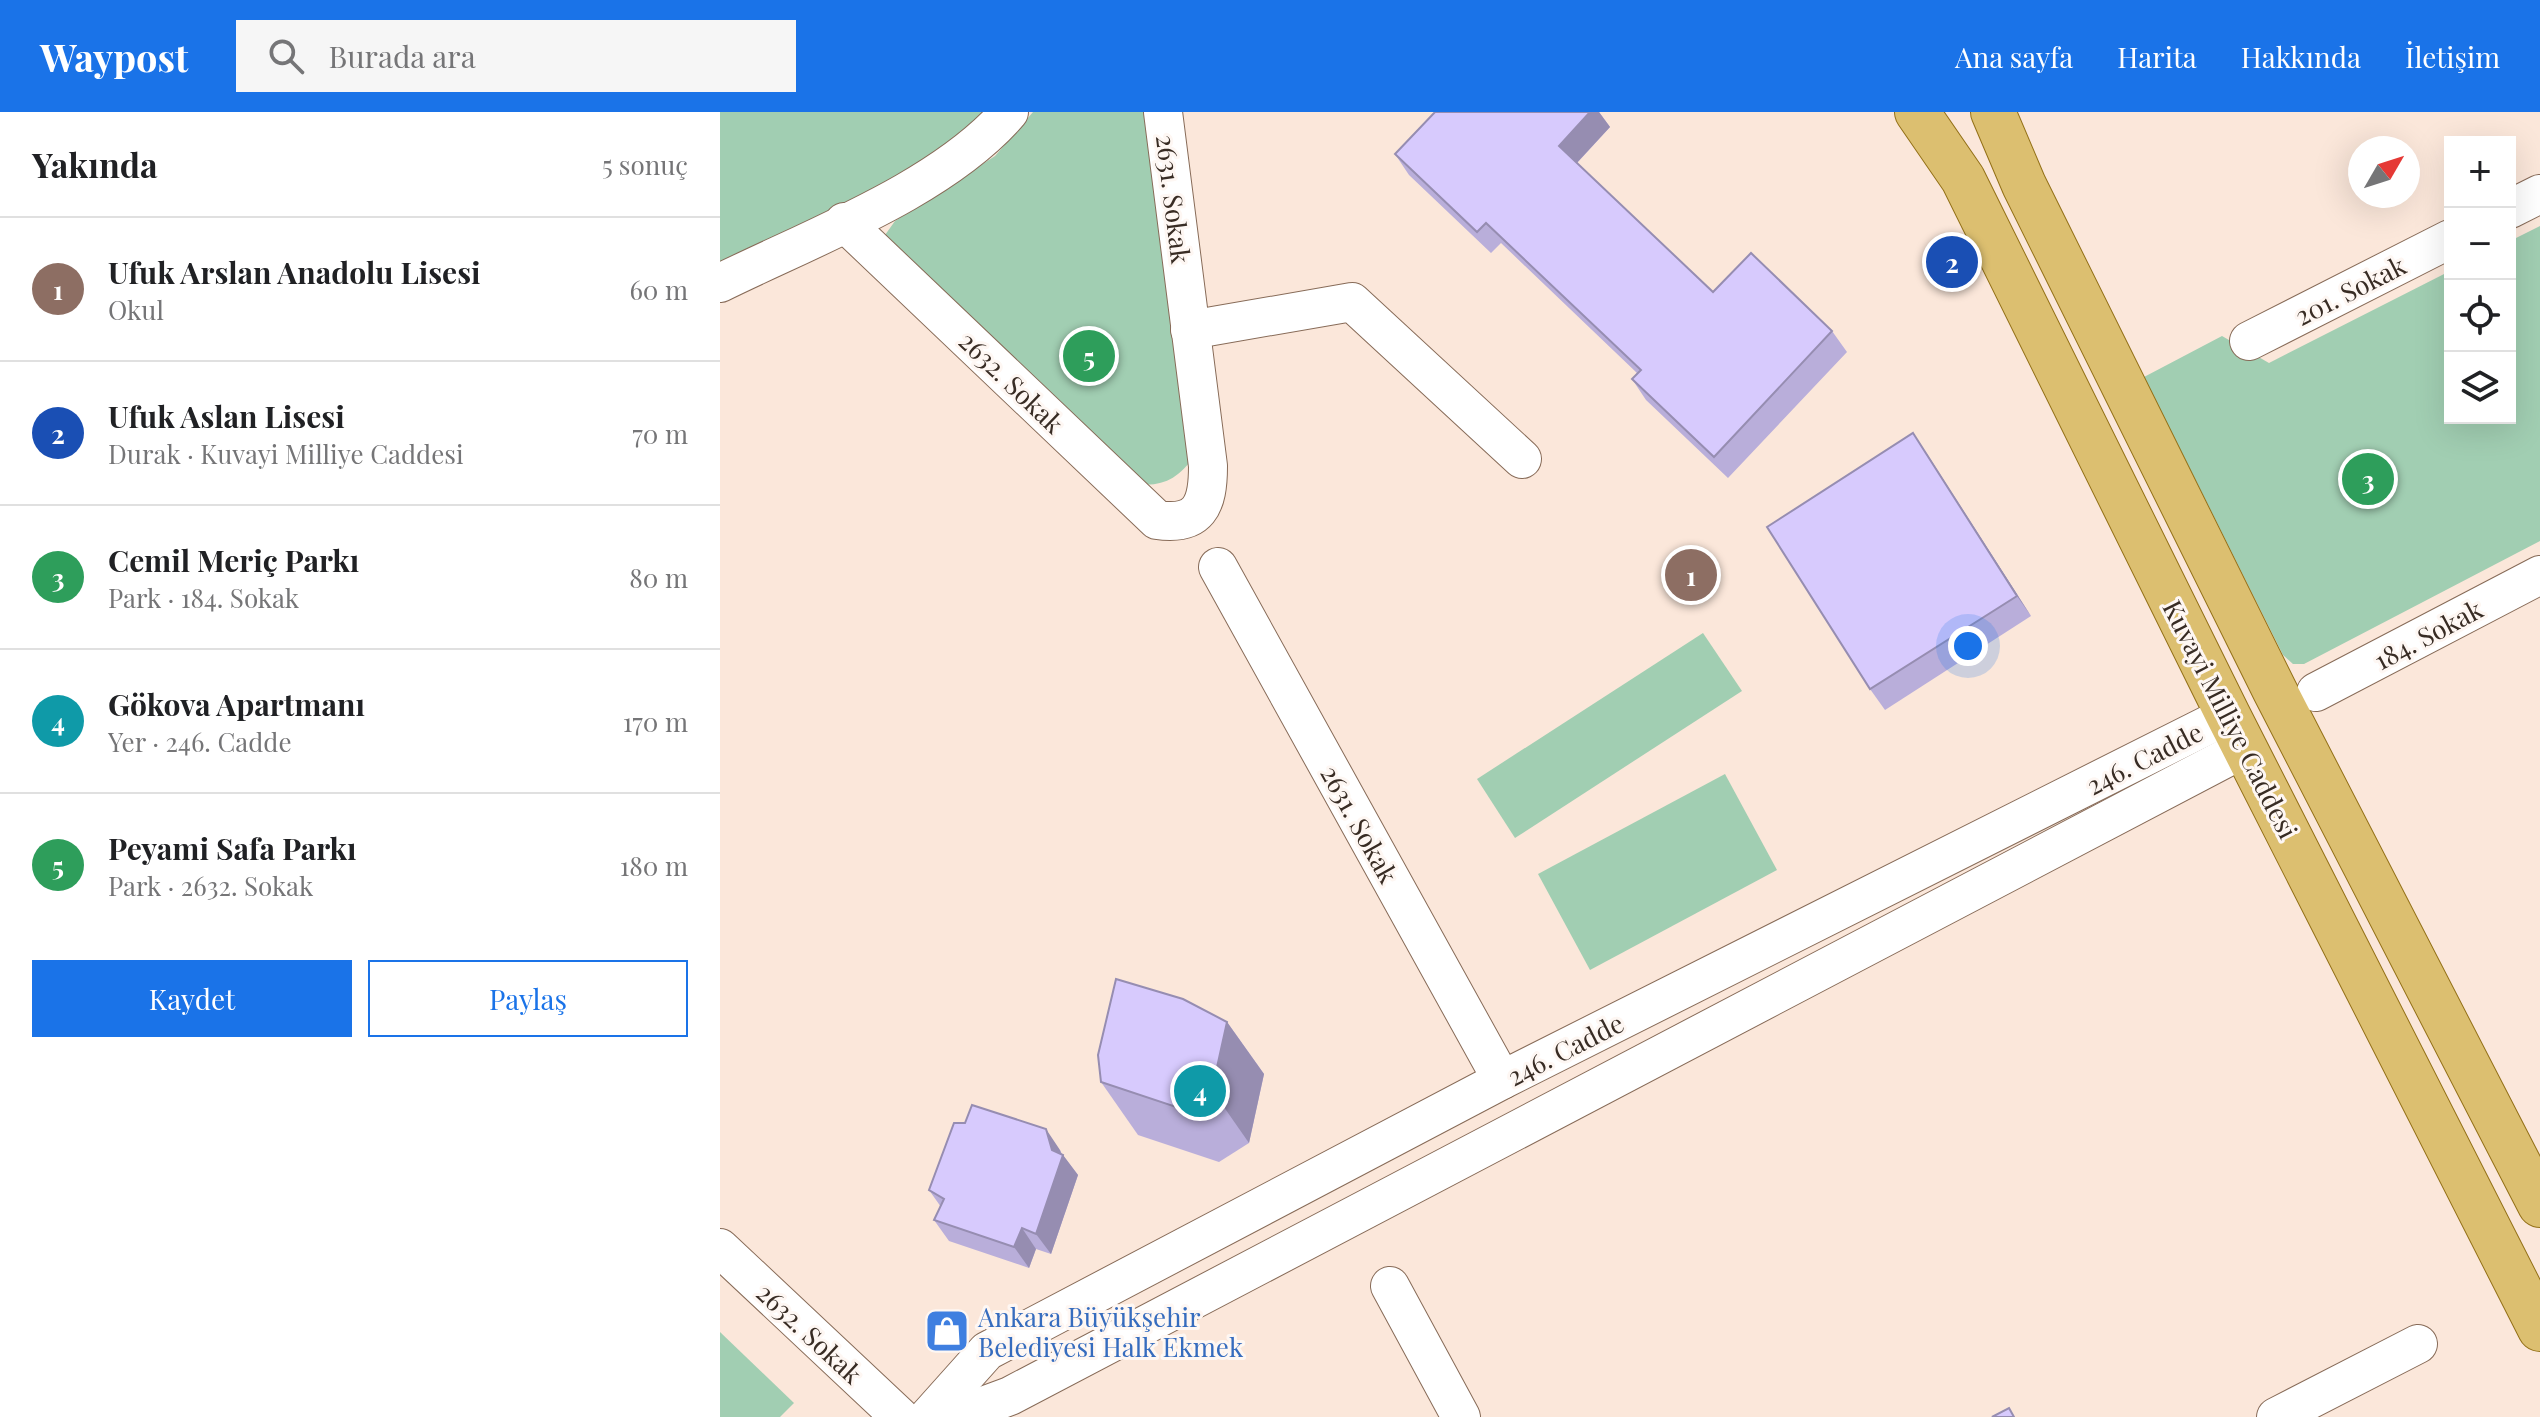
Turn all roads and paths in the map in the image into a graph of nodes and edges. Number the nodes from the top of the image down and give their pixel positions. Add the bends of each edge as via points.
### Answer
1 (1009, 112) edge
2 (1163, 112) edge
3 (1917, 112) edge
4 (1993, 112) edge
5 (2540, 194) edge
6 (2512, 208) edge
7 (844, 222) junction
8 (2444, 242) edge
9 (720, 283) edge
10 (1190, 330) junction
11 (2249, 341) dead end
12 (1522, 459) dead end
13 (1189, 519) joint
14 (1218, 567) dead end
15 (2540, 575) edge
16 (2294, 702) junction
17 (2236, 732) junction
18 (1502, 1080) junction
19 (2540, 1205) edge
20 (720, 1248) edge
21 (1390, 1286) dead end
22 (2540, 1329) edge
23 (2418, 1344) dead end
24 (900, 1417) edge
25 (928, 1417) edge
26 (953, 1417) edge
27 (1461, 1417) edge
28 (2276, 1417) edge

1 - 7 street via 943,168
2 - 10 street, 2631. Sokak
3 - 17 main road, Kuvayi Milliye Caddesi via 1963,179
4 - 16 main road, Kuvayi Milliye Caddesi via 2024,185
5 - 6 street
7 - 9 street
7 - 13 street, 2632. Sokak via 1157,520
8 - 11 street, 201. Sokak
10 - 12 street via 1352,302
10 - 13 street, 2631. Sokak via 1208,488
14 - 18 street, 2631. Sokak
15 - 16 street, 184. Sokak
16 - 17 main road
16 - 19 main road, Kuvayi Milliye Caddesi
17 - 18 street, 246. Cadde
17 - 22 main road, Kuvayi Milliye Caddesi
17 - 26 street, 246. Cadde via 1010,1396
18 - 25 street, 246. Cadde via 987,1351
20 - 24 street, 2632. Sokak
21 - 27 street
23 - 28 street

